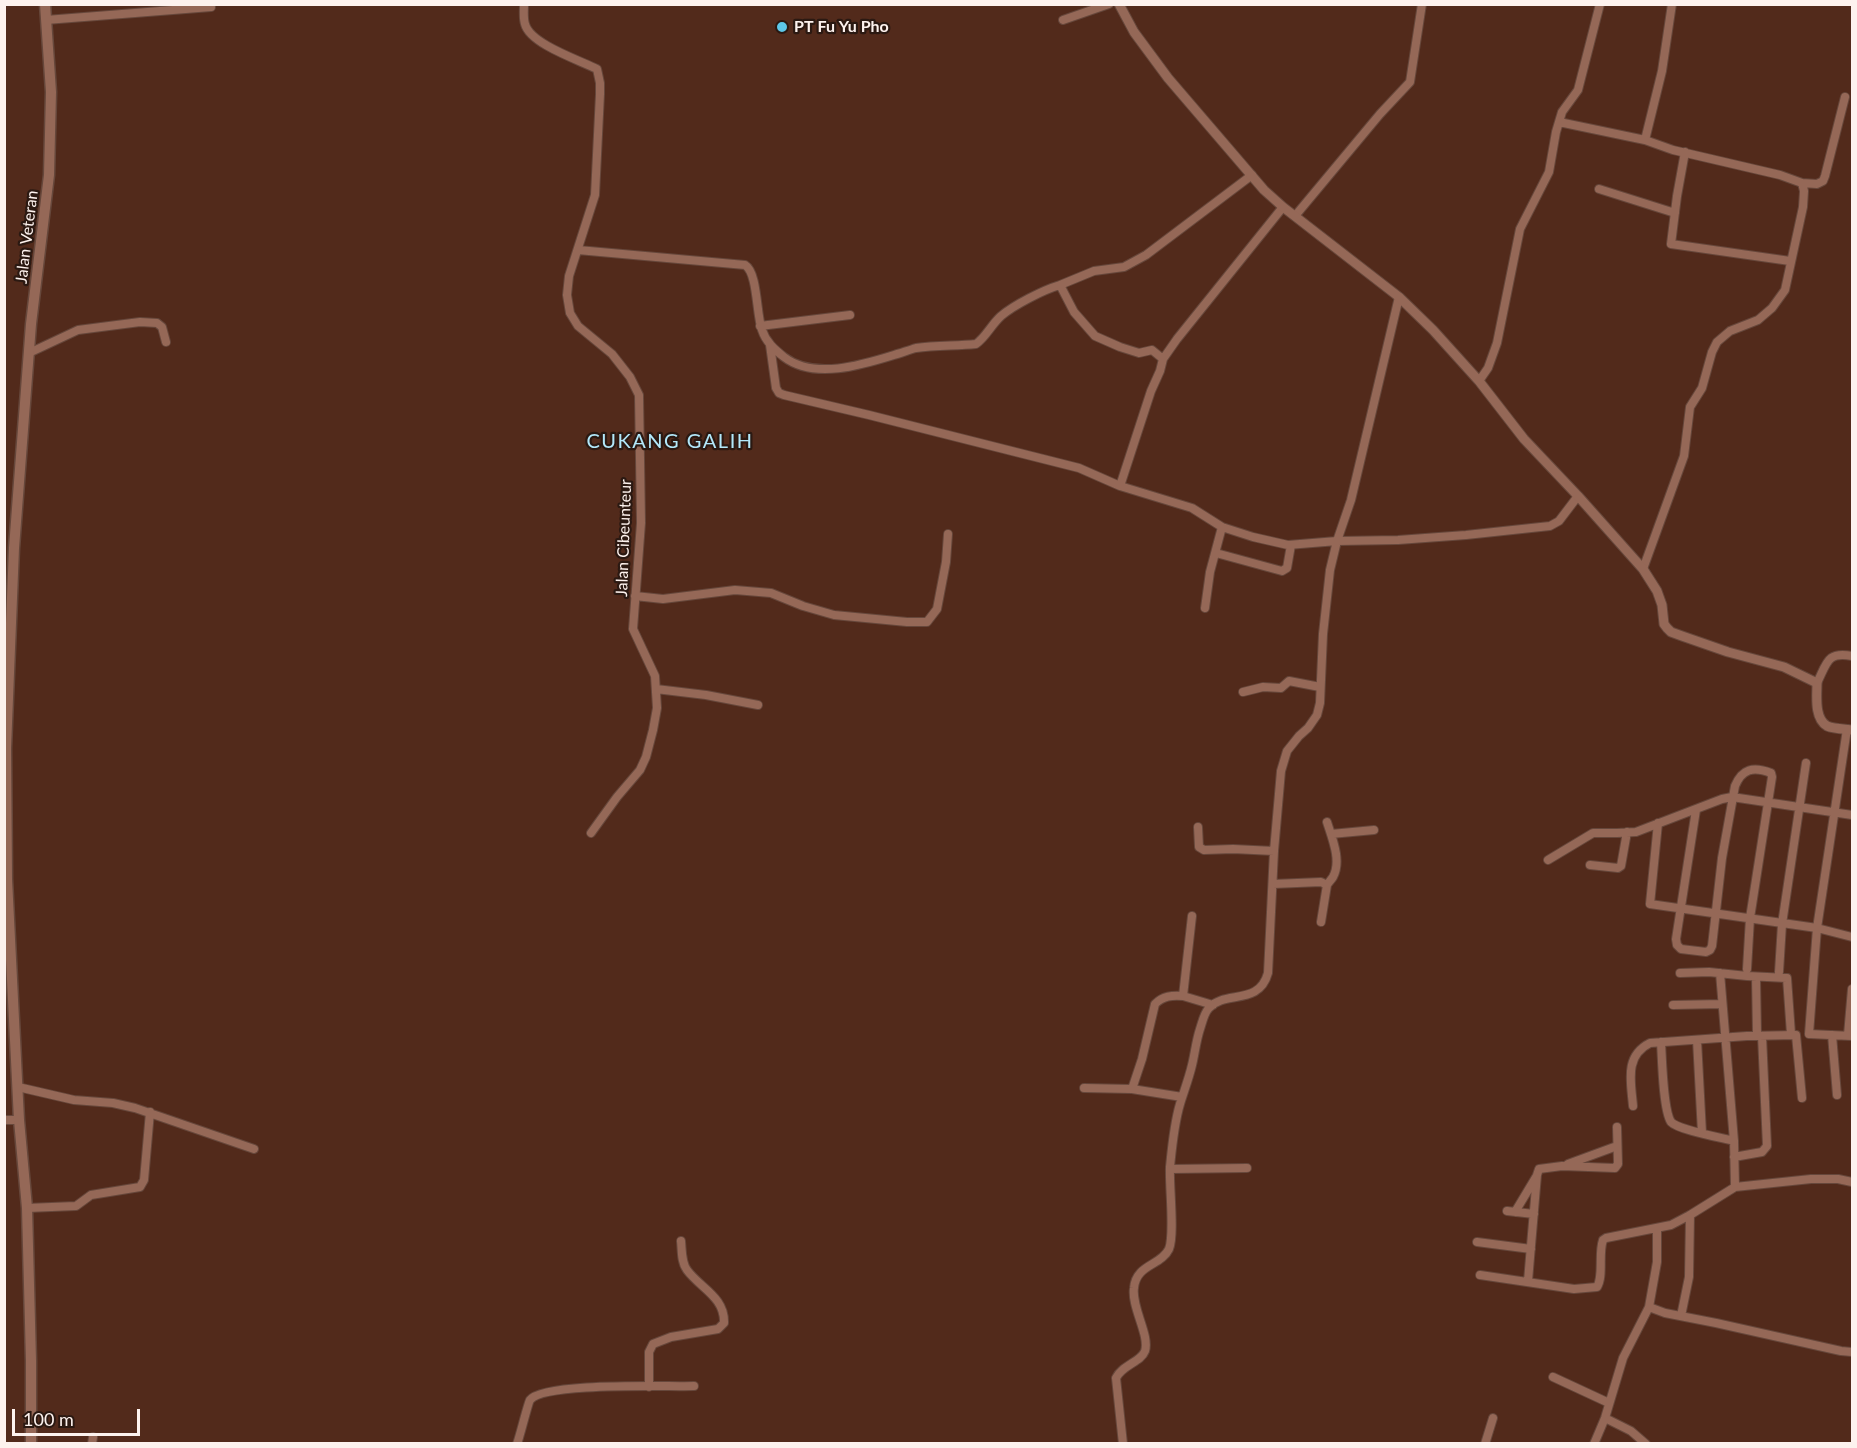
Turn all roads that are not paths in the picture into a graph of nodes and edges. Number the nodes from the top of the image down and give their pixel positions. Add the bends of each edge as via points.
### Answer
1 (45, 4) edge
2 (524, 4) edge
3 (1109, 4) edge
4 (1119, 4) edge
5 (1422, 4) edge
6 (1600, 4) edge
7 (1672, 4) edge
8 (211, 7) dead end
9 (46, 20) junction
10 (1063, 20) dead end
11 (1845, 97) dead end
12 (1559, 122) junction
13 (1645, 140) junction
14 (1685, 152) junction
15 (1252, 175) junction
16 (1802, 183) junction
17 (1599, 189) dead end
18 (1283, 207) junction
19 (1675, 213) junction
20 (1295, 216) junction
21 (578, 249) junction
22 (1790, 261) junction
23 (1060, 285) junction
24 (1399, 297) junction
25 (850, 315) dead end
26 (760, 326) junction
27 (166, 342) dead end
28 (770, 345) junction
29 (29, 353) junction
30 (1163, 359) junction
31 (1479, 381) junction
32 (1120, 486) junction
33 (1578, 496) junction
34 (1222, 527) junction
35 (948, 534) dead end
36 (1337, 541) junction
37 (1291, 545) junction
38 (1216, 553) junction
39 (1643, 569) junction
40 (635, 596) junction
41 (1205, 608) dead end
42 (1852, 656) edge
43 (1817, 683) junction
44 (1320, 687) junction
45 (656, 689) junction
46 (1243, 692) dead end
47 (758, 705) dead end
48 (1850, 730) edge
49 (5, 763) edge
50 (1806, 763) dead end
51 (1732, 797) junction
52 (1768, 803) junction
53 (1799, 806) junction
54 (1696, 810) junction
55 (1834, 811) junction
56 (1852, 815) edge
57 (1327, 822) dead end
58 (1658, 823) junction
59 (1198, 828) dead end
60 (1374, 830) dead end
61 (1627, 832) junction
62 (591, 834) dead end
63 (1331, 834) junction
64 (1274, 851) junction
65 (1548, 860) dead end
66 (1590, 865) dead end
67 (1273, 884) junction
68 (1327, 885) junction
69 (7, 896) edge
70 (1682, 909) junction
71 (1715, 913) junction
72 (1192, 916) dead end
73 (1750, 918) junction
74 (1321, 922) dead end
75 (1782, 924) junction
76 (1817, 928) junction
77 (1852, 937) edge
78 (1747, 969) dead end
79 (1779, 972) dead end
80 (1680, 973) dead end
81 (1720, 973) junction
82 (1756, 977) junction
83 (1852, 989) edge
84 (1183, 996) junction
85 (1852, 1002) edge
86 (1722, 1004) junction
87 (1213, 1005) junction
88 (1673, 1005) dead end
89 (9, 1006) edge
90 (1791, 1034) junction
91 (1832, 1035) junction
92 (1760, 1036) junction
93 (1850, 1036) edge
94 (1725, 1037) junction
95 (1697, 1040) junction
96 (1661, 1042) junction
97 (18, 1087) junction
98 (1084, 1088) dead end
99 (1132, 1089) junction
100 (1837, 1095) dead end
101 (1182, 1097) junction
102 (1802, 1098) dead end
103 (1633, 1106) dead end
104 (150, 1112) junction
105 (4, 1120) edge
106 (20, 1120) junction
107 (1617, 1127) dead end
108 (1702, 1133) junction
109 (1734, 1141) junction
110 (1617, 1146) junction
111 (254, 1149) dead end
112 (1734, 1157) junction
113 (1562, 1166) junction
114 (1247, 1168) dead end
115 (1170, 1169) junction
116 (1537, 1175) junction
117 (1852, 1182) edge
118 (1735, 1187) junction
119 (27, 1208) junction
120 (1534, 1214) junction
121 (1690, 1215) junction
122 (1657, 1228) junction
123 (681, 1241) dead end
124 (1478, 1242) dead end
125 (1531, 1249) junction
126 (1480, 1275) dead end
127 (1528, 1281) junction
128 (1649, 1307) junction
129 (1682, 1316) junction
130 (1852, 1352) edge
131 (1553, 1377) dead end
132 (694, 1386) dead end
133 (649, 1387) junction
134 (1609, 1403) junction
135 (1493, 1418) dead end
136 (1605, 1418) junction
137 (31, 1443) edge
138 (517, 1443) edge
139 (1123, 1443) edge
140 (1485, 1443) edge
141 (1594, 1443) edge
142 (1646, 1443) edge

1 - 9 main road, Jalan Veteran
2 - 21 street, Jalan Cibeunteur via 525,24 532,35 556,51 597,69 600,83 595,195
3 - 10 street
4 - 15 street via 1168,78
5 - 20 street via 1410,82
6 - 12 street via 1578,90
7 - 13 street via 1662,71
8 - 9 street
9 - 29 main road, Jalan Veteran via 51,92 49,175
11 - 16 street via 1826,176 1817,184
12 - 13 street
12 - 31 street via 1549,172 1520,229 1497,343
13 - 14 street
14 - 16 street
14 - 19 street
15 - 18 street
15 - 23 street via 1131,264 1094,270
16 - 22 street via 1803,207
17 - 19 street
18 - 20 street
18 - 30 street
19 - 22 street via 1673,245
20 - 24 street
21 - 26 street via 745,265 752,274
21 - 40 street, Jalan Cibeunteur via 569,276 570,313 584,332 612,354 639,395 640,523
22 - 39 street via 1785,290 1772,308 1758,320 1721,337 1712,352 1702,388 1690,407 1684,456
23 - 28 street via 1010,310 976,344 917,348 860,365 812,369 793,364
23 - 30 street via 1074,312 1095,336 1133,351 1152,350
24 - 31 street
24 - 36 street via 1351,500
25 - 26 street
26 - 28 street
27 - 29 street via 157,323 140,322 78,330
28 - 32 street via 779,393 1080,468
29 - 49 main road, Jalan Veteran via 13,568
30 - 32 street
31 - 33 street via 1524,439
32 - 34 street via 1192,508
33 - 36 street via 1559,521 1550,526 1398,540
33 - 39 street
34 - 37 street
34 - 38 street
35 - 40 street via 937,609 927,622 834,615 771,593 735,590 663,599
36 - 37 street
36 - 44 street via 1330,570
37 - 38 street via 1287,568 1282,572
38 - 41 street
39 - 43 street via 1657,591 1664,624 1671,632 1776,664
40 - 45 street, Jalan Cibeunteur via 634,633 654,670
42 - 43 street via 1834,655
43 - 48 street via 1822,721 1827,726
44 - 46 street via 1289,681 1281,688
44 - 64 street via 1315,721 1283,759
45 - 47 street
45 - 62 street, Jalan Cibeunteur via 655,718 646,757
48 - 55 street
49 - 69 main road, Jalan Veteran
50 - 53 street
51 - 52 street
51 - 52 street via 1743,773 1766,771 1772,777
51 - 54 street
51 - 71 street
52 - 53 street
52 - 73 street
53 - 55 street
53 - 75 street
54 - 58 street
54 - 70 street
55 - 56 street
55 - 76 street
57 - 63 street
58 - 61 street
58 - 70 street via 1650,904
59 - 64 street via 1199,848 1204,850
60 - 63 street
61 - 65 street via 1593,833
61 - 66 street via 1621,866
63 - 68 street via 1336,868
64 - 67 street
67 - 68 street
67 - 87 street via 1263,985
68 - 74 street
69 - 89 main road, Jalan Veteran
70 - 71 street
70 - 71 street via 1677,945 1697,951 1706,952 1712,946
71 - 73 street
72 - 84 street
73 - 75 street
73 - 78 street
75 - 76 street
75 - 79 street
76 - 77 street
76 - 91 street via 1809,1034
80 - 81 street
81 - 82 street
81 - 86 street
82 - 90 street via 1787,978
82 - 92 street
83 - 85 street
84 - 87 street
84 - 99 street via 1166,997 1155,1004
85 - 93 street
86 - 88 street
86 - 94 street
87 - 101 street via 1200,1027
89 - 97 main road, Jalan Veteran
90 - 92 street
90 - 102 street via 1796,1035
91 - 93 street
91 - 100 street
92 - 94 street
92 - 112 street via 1767,1146 1762,1152
94 - 95 street
94 - 109 street
95 - 96 street
95 - 108 street
96 - 103 street via 1641,1048 1632,1061
96 - 108 street via 1671,1121
97 - 104 street
97 - 106 main road, Jalan Veteran
98 - 99 street
99 - 101 street
101 - 115 street
104 - 111 street
104 - 119 street via 144,1180 140,1187 91,1195 76,1206
105 - 106 street
106 - 119 main road, Jalan Veteran
107 - 110 street
108 - 109 street
109 - 112 street
110 - 113 street
110 - 113 street via 1615,1168
112 - 118 street
113 - 116 street via 1541,1168
114 - 115 street
115 - 139 street via 1169,1249 1145,1268 1134,1286 1145,1352 1116,1378
116 - 120 street
116 - 120 street via 1511,1212
117 - 118 street via 1811,1179
118 - 121 street
119 - 137 main road, Jalan Veteran
120 - 125 street
121 - 122 street
121 - 129 street via 1689,1277
122 - 127 street via 1603,1240 1597,1287 1574,1289
122 - 128 street via 1657,1262
123 - 133 street via 686,1268 719,1302 724,1323 715,1330 653,1344 649,1352
124 - 125 street
125 - 127 street
126 - 127 street
128 - 129 street
128 - 134 street via 1623,1358
129 - 130 street
131 - 134 street
132 - 133 street
133 - 138 street via 585,1387 537,1395 528,1404
134 - 136 street
135 - 140 street
136 - 141 street
136 - 142 street

